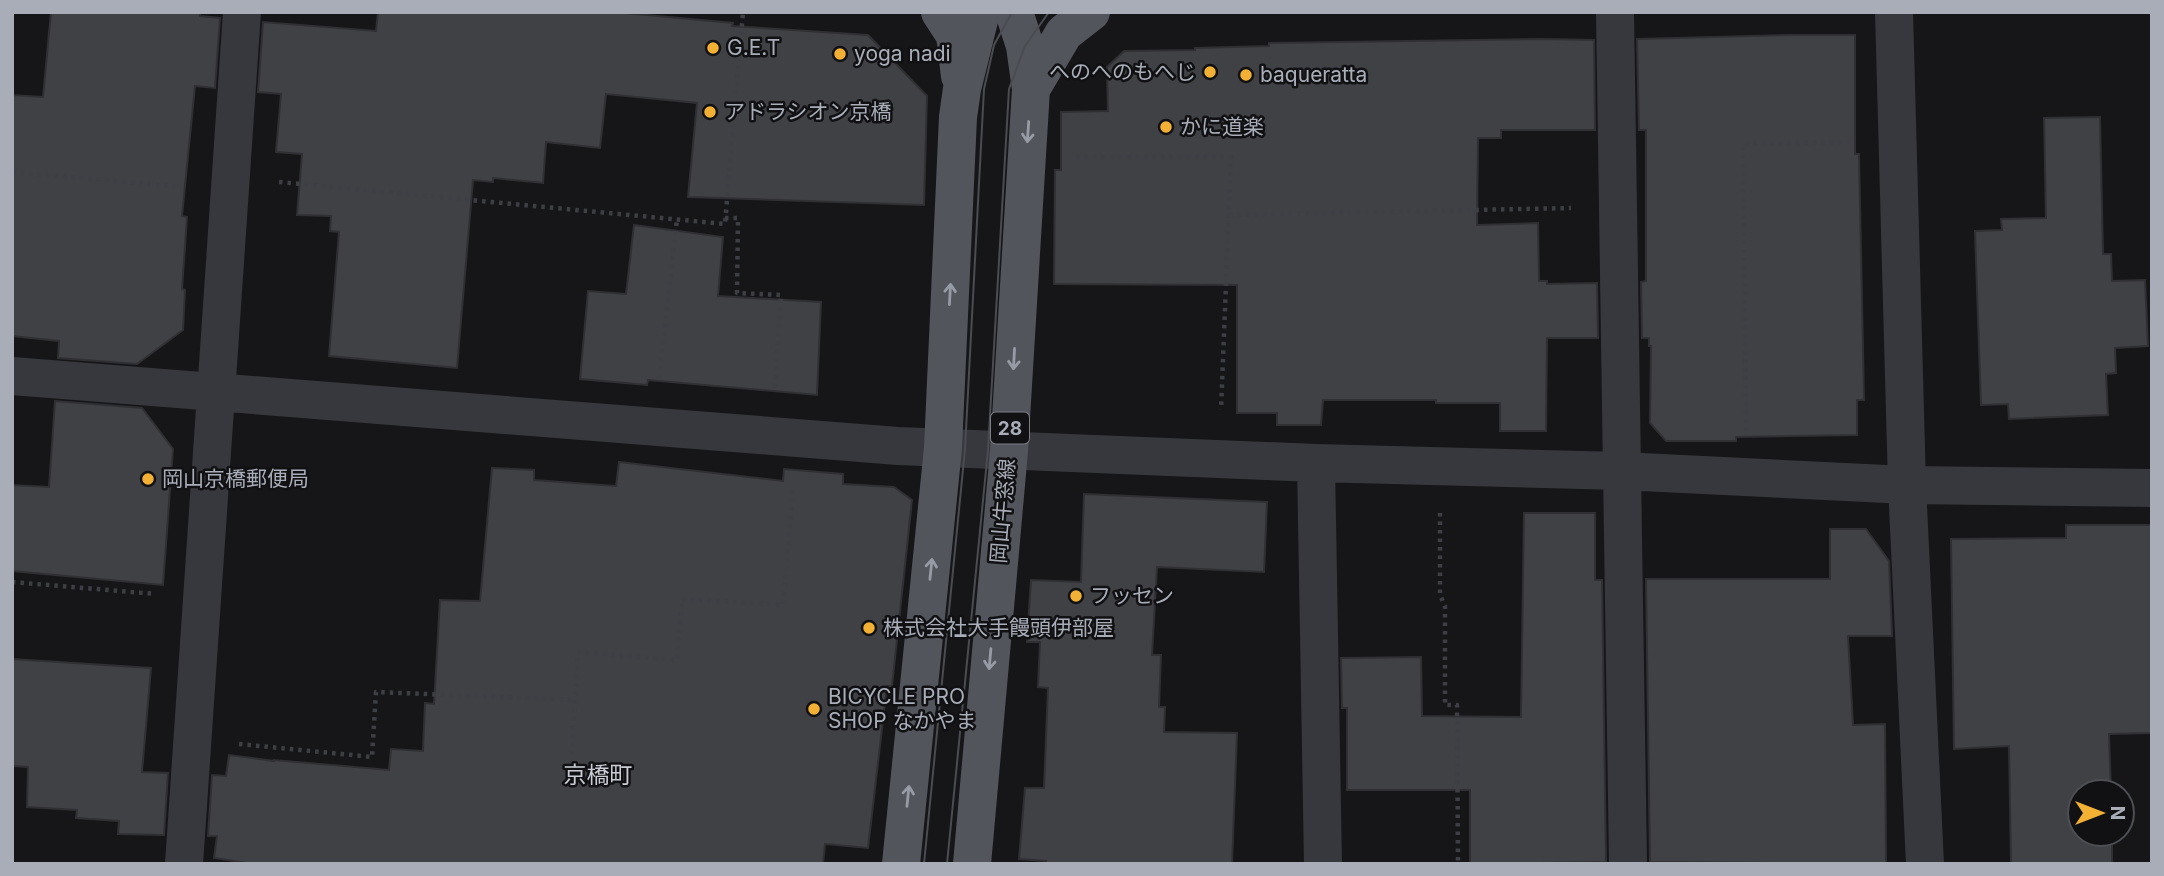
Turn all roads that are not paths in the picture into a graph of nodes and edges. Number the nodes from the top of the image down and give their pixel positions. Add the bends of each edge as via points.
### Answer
1 (242, 12) edge
2 (940, 12) edge
3 (981, 12) edge
4 (1014, 12) edge
5 (1091, 12) edge
6 (1615, 12) edge
7 (1894, 12) edge
8 (962, 89) junction
9 (1031, 89) junction
10 (12, 376) edge
11 (216, 393) junction
12 (943, 448) junction
13 (1009, 451) junction
14 (1315, 463) junction
15 (1621, 471) junction
16 (1907, 485) junction
17 (2152, 488) edge
18 (184, 864) edge
19 (901, 864) edge
20 (972, 864) edge
21 (1323, 864) edge
22 (1628, 864) edge
23 (1925, 864) edge

1 - 11 street
2 - 8 main road via 955,36
3 - 8 main road
4 - 9 main road
5 - 9 main road, 岡山牛窓線 / 28 via 1064,33
6 - 15 street
7 - 16 street
12 -> 8 main road
9 -> 13 main road, 岡山牛窓線 / 28
10 - 11 street
11 - 12 street
11 - 18 street
12 - 13 street
19 -> 12 main road
13 - 14 street
13 -> 20 main road, 岡山牛窓線 / 28
14 - 15 street
14 - 21 street
15 - 16 street
15 - 22 street
16 - 17 street
16 - 23 street

